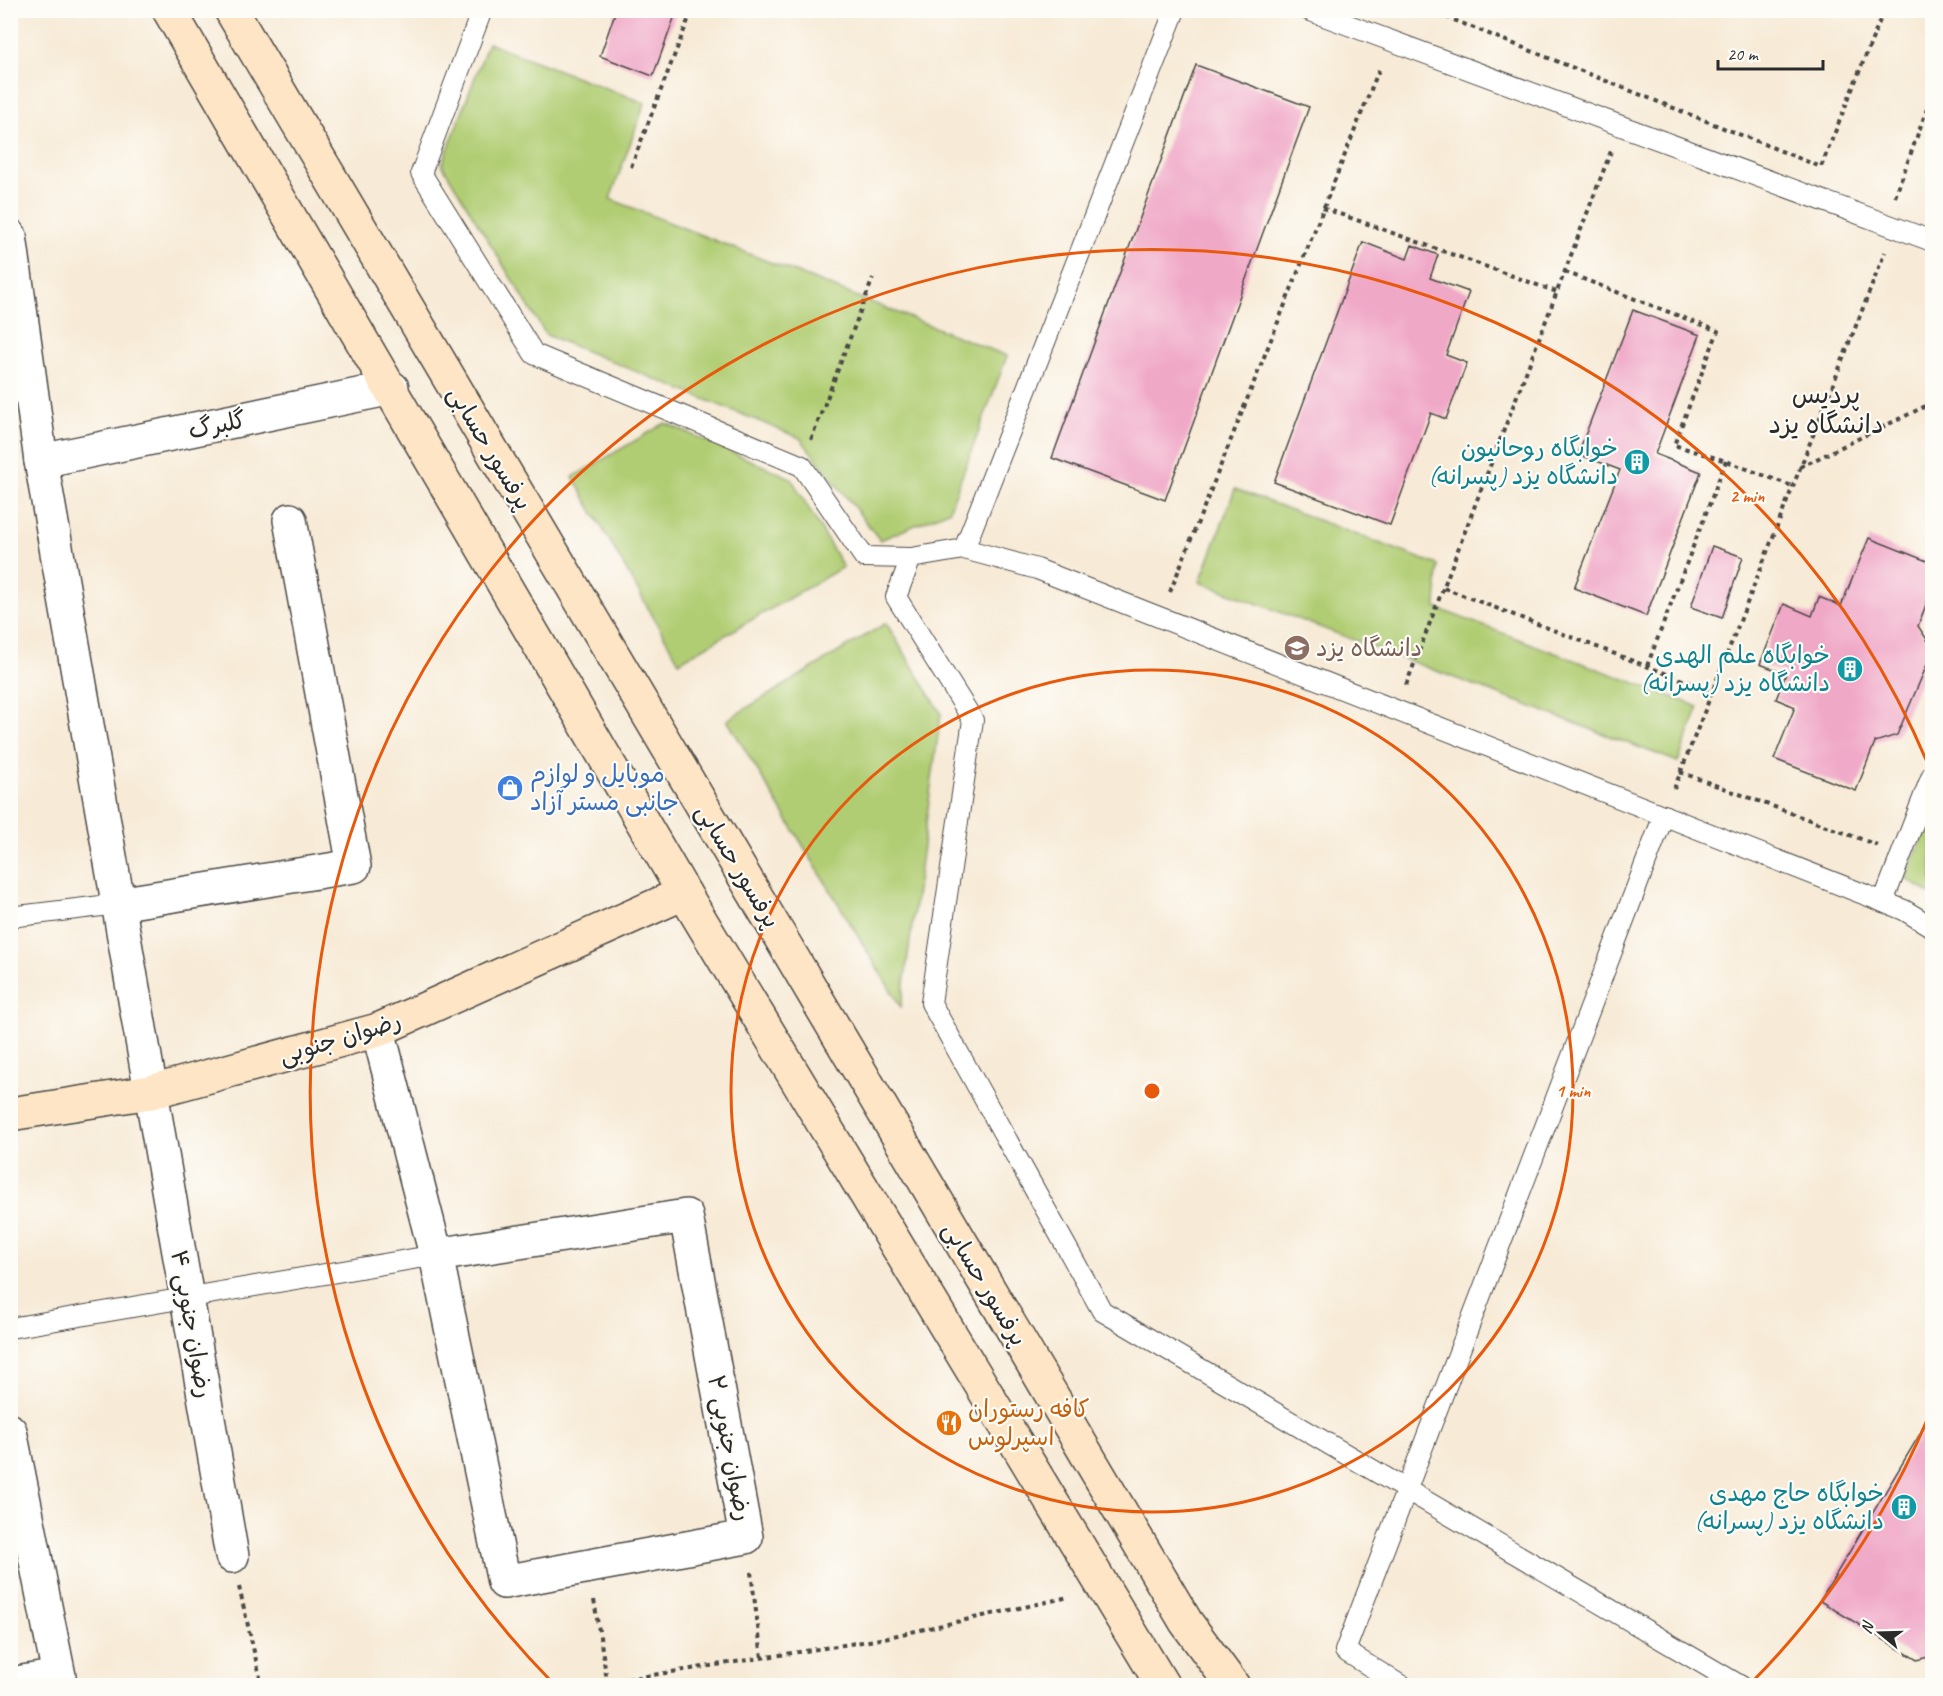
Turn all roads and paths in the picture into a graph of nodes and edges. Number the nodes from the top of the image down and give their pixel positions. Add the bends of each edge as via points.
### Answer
1 (169, 10) edge
2 (231, 10) edge
3 (482, 10) edge
4 (692, 10) edge
5 (1175, 10) edge
6 (1308, 10) edge
7 (1429, 10) edge
8 (1884, 10) edge
9 (1390, 41) junction
10 (1634, 92) junction
11 (1932, 94) edge
12 (1621, 126) junction
13 (631, 167) dead end
14 (1904, 201) dead end
15 (1323, 208) junction
16 (1895, 227) junction
17 (10, 236) edge
18 (1932, 241) edge
19 (1565, 272) junction
20 (873, 278) dead end
21 (1557, 292) junction
22 (392, 388) junction
23 (1932, 403) edge
24 (41, 461) junction
25 (1726, 461) junction
26 (802, 466) junction
27 (1800, 467) junction
28 (1792, 486) junction
29 (290, 520) dead end
30 (964, 549) junction
31 (911, 558) junction
32 (1444, 588) junction
33 (1160, 618) junction
34 (1647, 666) junction
35 (1711, 691) junction
36 (1396, 711) junction
37 (1680, 771) junction
38 (1932, 776) edge
39 (1664, 815) junction
40 (1902, 854) junction
41 (1932, 876) edge
42 (684, 893) junction
43 (1883, 902) junction
44 (118, 904) junction
45 (10, 917) edge
46 (1932, 927) edge
47 (378, 1030) junction
48 (151, 1092) junction
49 (10, 1114) edge
50 (435, 1255) junction
51 (187, 1297) junction
52 (10, 1328) edge
53 (10, 1431) edge
54 (1406, 1490) junction
55 (746, 1537) junction
56 (232, 1556) joint
57 (588, 1566) junction
58 (1105, 1589) junction
59 (762, 1658) junction
60 (1932, 1680) edge
61 (10, 1684) edge
62 (608, 1684) edge
63 (1926, 1684) dead end
64 (262, 1686) edge
65 (583, 1686) edge
66 (1163, 1686) edge
67 (1233, 1686) edge
68 (1402, 1686) edge
69 (1741, 1686) edge

1 - 22 main road
2 - 67 main road, پرفسور حسابی via 1180,1612
3 - 26 lane via 421,173 534,354
4 - 13 path
5 - 30 lane
6 - 9 lane
7 - 10 path
8 - 10 path via 1821,167
9 - 12 lane
9 - 15 path
10 - 12 path
11 - 14 path via 1894,197
12 - 16 lane
12 - 19 path
15 - 21 path
15 - 33 path
16 - 18 lane
16 - 27 path
17 - 24 street, رضوان جنوبی ۴
19 - 21 path
19 - 25 path via 1718,331 1674,445
20 - 26 path
21 - 32 path
22 - 24 street, گلبرگ
22 - 42 main road
23 - 27 path
24 - 44 street, رضوان جنوبی ۴
25 - 28 path
25 - 34 path
26 - 31 lane via 864,557
27 - 28 path
28 - 35 path
29 - 44 street via 354,866
30 - 31 lane
30 - 33 lane via 1036,569
31 - 54 lane via 896,597 974,720 930,1003 1102,1311
32 - 34 path
32 - 36 path
33 - 36 lane
34 - 35 path
35 - 37 path
36 - 39 lane
37 - 39 path
37 - 40 path
38 - 40 lane
39 - 43 lane
39 - 54 lane
40 - 41 path
40 - 43 lane
42 - 47 main road, رضوان جنوبی
42 - 58 main road
43 - 46 lane
44 - 45 lane
44 - 48 street, رضوان جنوبی ۴
47 - 48 main road, رضوان جنوبی
47 - 50 street, رضوان جنوبی ۲
48 - 49 main road, رضوان جنوبی
48 - 51 street, رضوان جنوبی ۴
50 - 51 lane
50 - 55 street, رضوان جنوبی ۲ via 686,1216
50 - 57 street, رضوان جنوبی ۲ via 504,1582
51 - 52 lane
51 - 56 street, رضوان جنوبی ۴
53 - 61 street via 59,1676
54 - 68 lane via 1345,1651
54 - 69 lane
55 - 57 street, رضوان جنوبی ۲
55 - 59 path
56 - 64 path
57 - 62 path
58 - 59 path via 875,1640
58 - 66 main road
59 - 62 path
60 - 63 path
62 - 65 path

